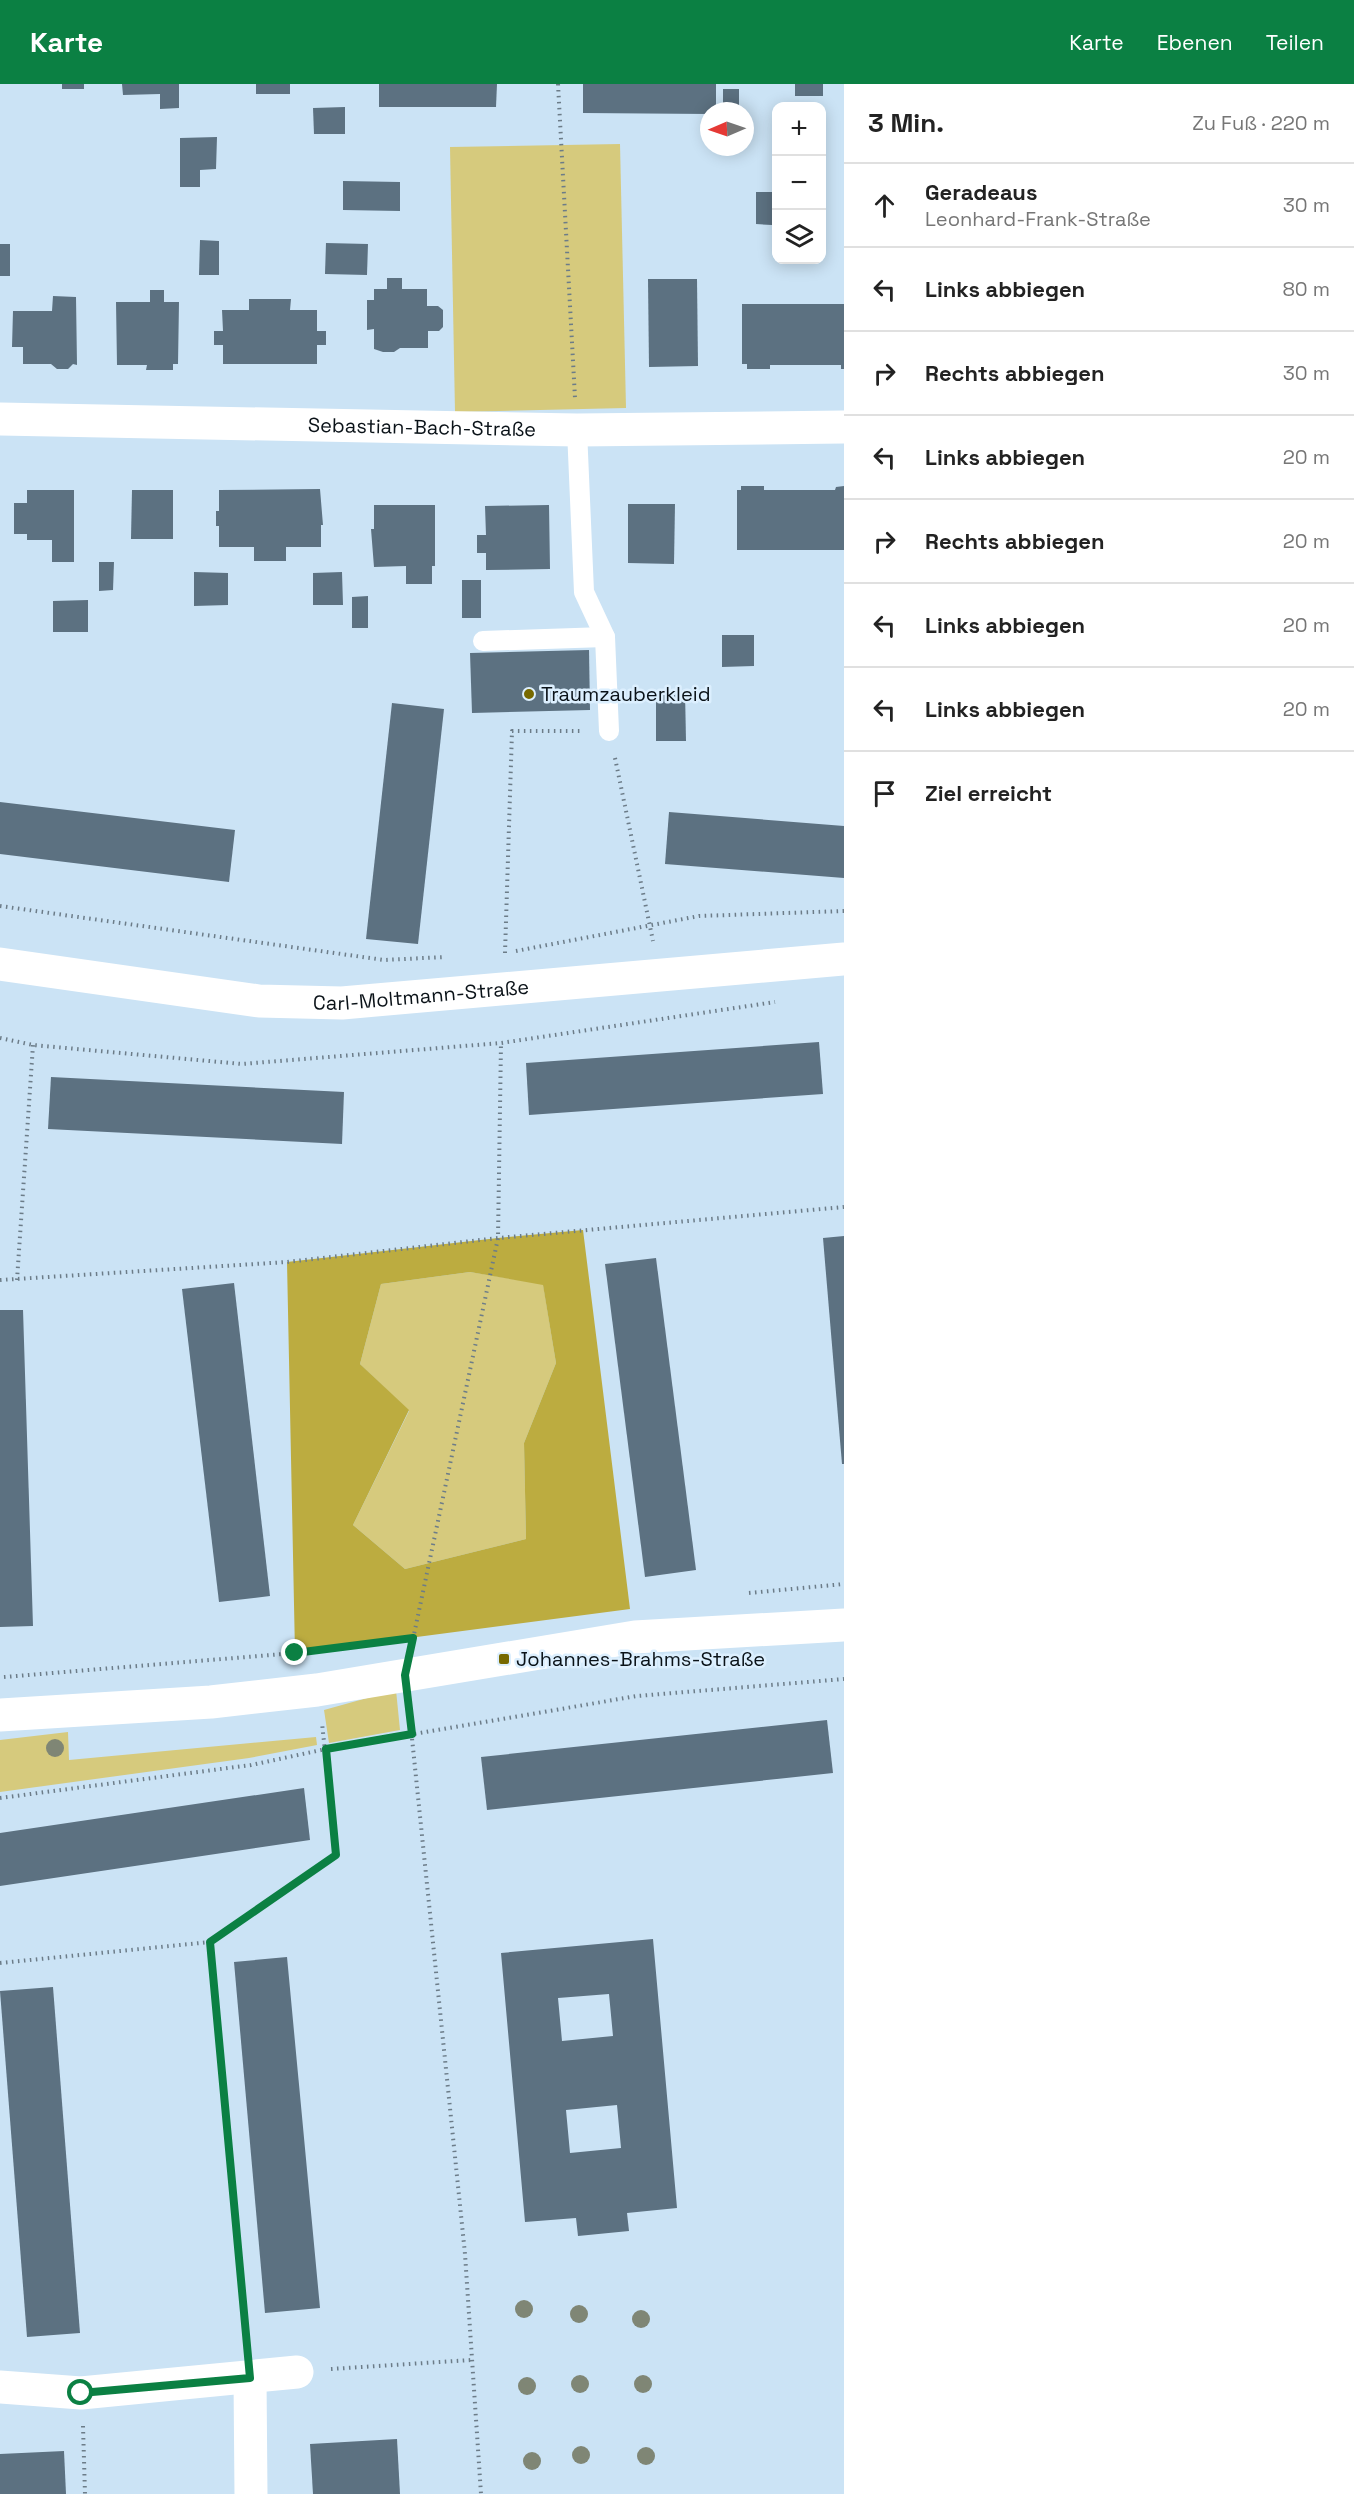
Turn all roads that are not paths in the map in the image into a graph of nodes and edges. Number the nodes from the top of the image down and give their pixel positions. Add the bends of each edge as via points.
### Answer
1 (0, 419) edge
2 (844, 427) edge
3 (577, 430) junction
4 (605, 637) junction
5 (483, 641) dead end
6 (609, 731) road end
7 (844, 959) edge
8 (0, 964) edge
9 (844, 1625) edge
10 (0, 1715) edge
11 (297, 2372) road end
12 (250, 2378) junction
13 (0, 2387) edge
14 (251, 2494) edge

1 - 3 street, Sebastian-Bach-Straße
2 - 3 street, Sebastian-Bach-Straße
3 - 4 lane via 584,592
4 - 5 lane
4 - 6 lane
7 - 8 street, Carl-Moltmann-Straße via 342,1003 259,1001
9 - 10 street via 635,1637 316,1690 211,1702
11 - 12 street
12 - 13 street via 81,2393
12 - 14 street

